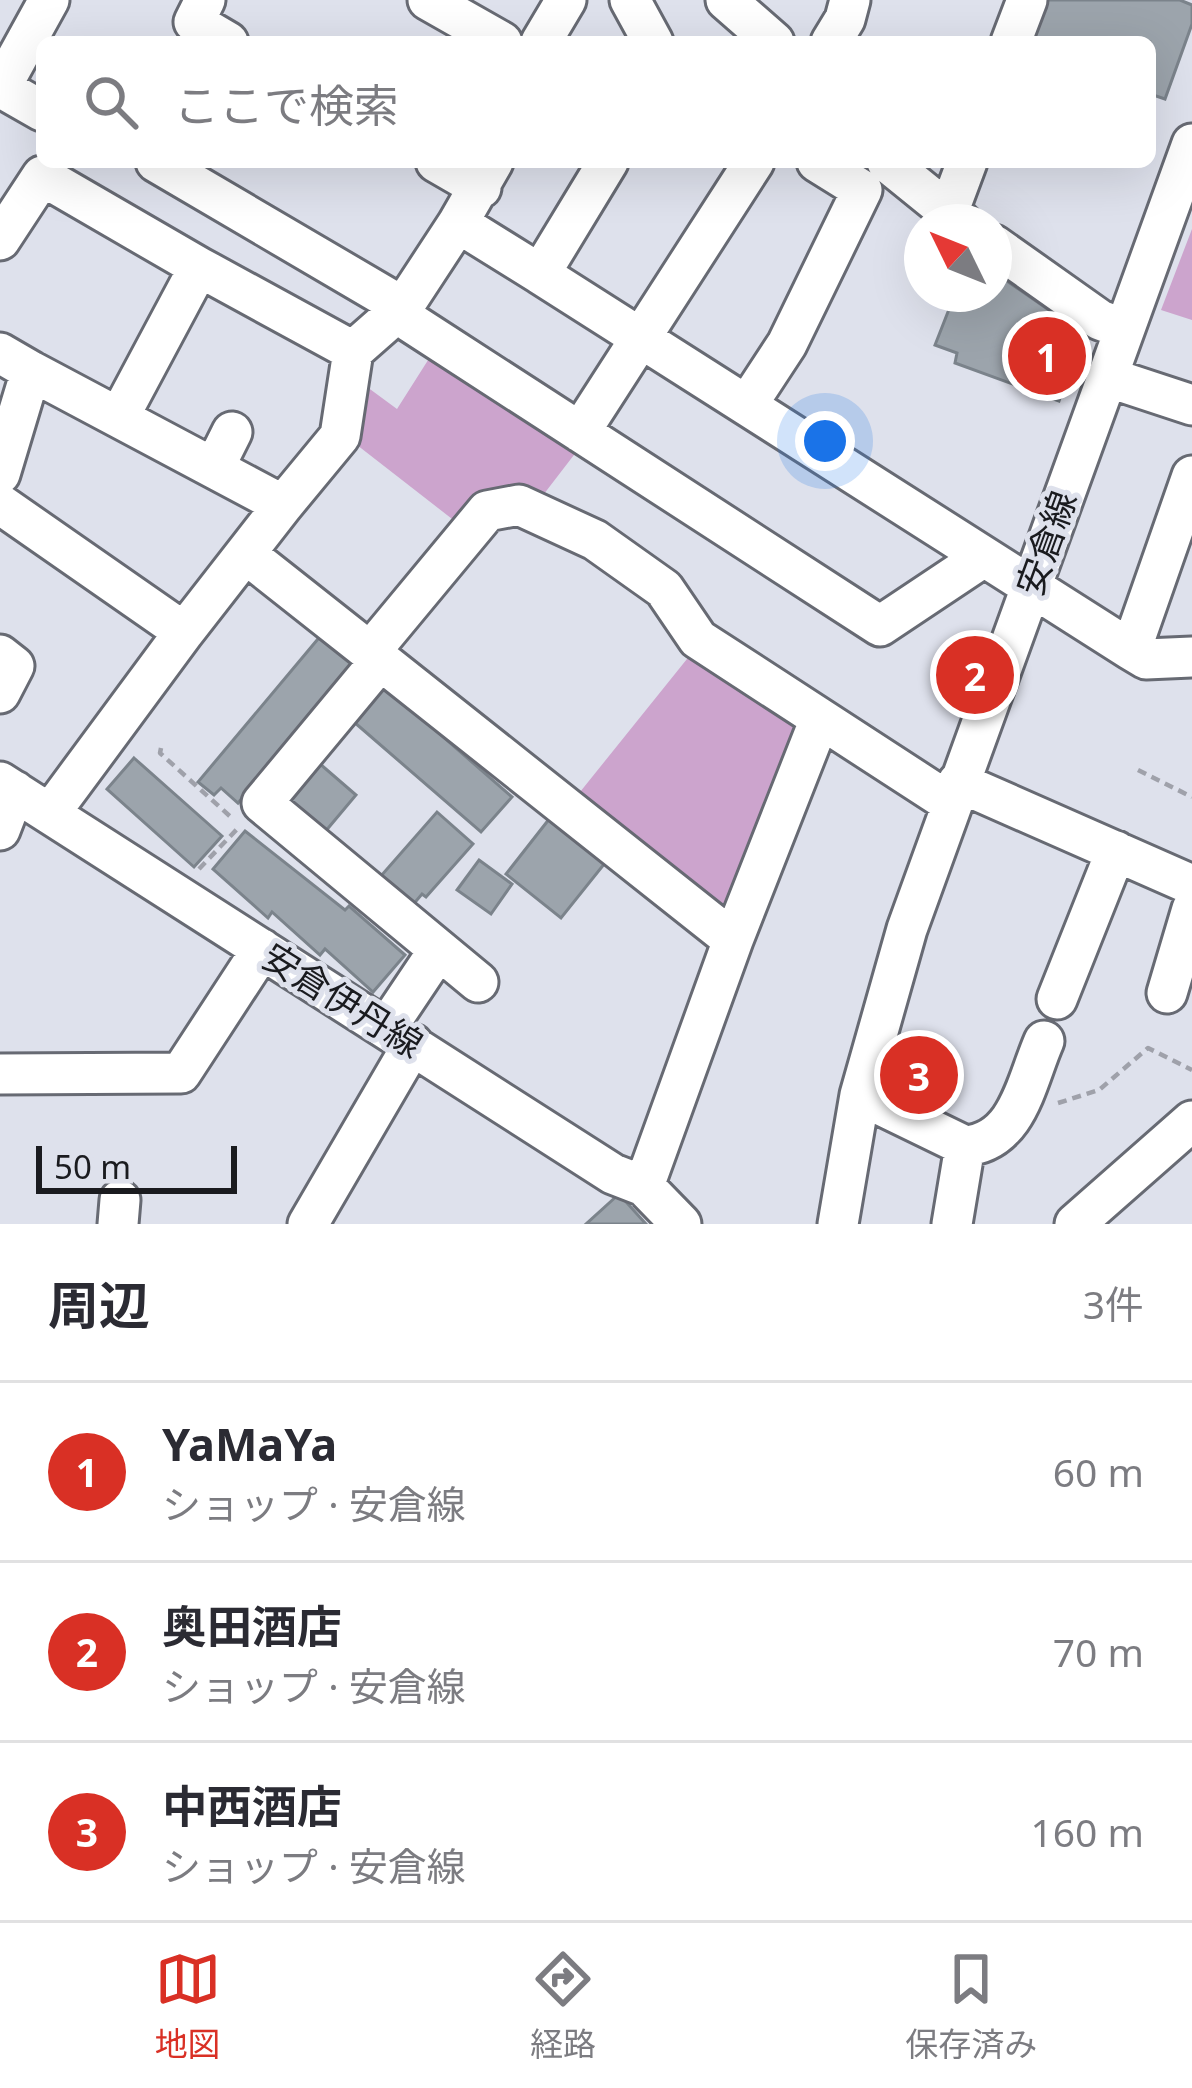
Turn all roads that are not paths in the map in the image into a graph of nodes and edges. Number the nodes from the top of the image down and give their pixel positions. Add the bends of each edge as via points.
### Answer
1 (50, 0) edge
2 (428, 0) edge
3 (566, 0) edge
4 (630, 0) edge
5 (726, 0) edge
6 (850, 0) edge
7 (1027, 0) edge
8 (491, 36) edge
9 (545, 36) edge
10 (650, 36) edge
11 (767, 36) edge
12 (835, 36) edge
13 (1013, 36) edge
14 (0, 87) edge
15 (36, 108) edge
16 (1192, 144) edge
17 (166, 168) edge
18 (604, 168) edge
19 (750, 168) edge
20 (827, 168) edge
21 (894, 168) edge
22 (966, 168) edge
23 (45, 169) edge
24 (487, 175) edge
25 (207, 192) junction
26 (937, 204) edge
27 (957, 204) edge
28 (458, 224) junction
29 (0, 240) edge
30 (1012, 258) edge
31 (186, 260) junction
32 (540, 274) junction
33 (403, 308) junction
34 (1124, 329) junction
35 (640, 339) junction
36 (352, 351) junction
37 (16, 362) edge
38 (1107, 376) junction
39 (747, 405) junction
40 (1192, 405) edge
41 (118, 417) junction
42 (232, 432) dead end
43 (580, 432) junction
44 (214, 468) junction
45 (0, 474) edge
46 (1192, 476) edge
47 (0, 505) edge
48 (283, 505) junction
49 (246, 554) junction
50 (982, 558) junction
51 (1030, 585) junction
52 (184, 632) junction
53 (1131, 650) junction
54 (375, 656) junction
55 (1192, 657) edge
56 (820, 719) junction
57 (7, 786) edge
58 (955, 793) junction
59 (51, 812) junction
60 (0, 830) edge
61 (1116, 851) junction
62 (1192, 885) edge
63 (1192, 909) edge
64 (733, 940) junction
65 (262, 949) junction
66 (437, 951) junction
67 (478, 982) dead end
68 (1167, 993) dead end
69 (1057, 999) dead end
70 (400, 1036) junction
71 (1044, 1041) dead end
72 (0, 1073) edge
73 (860, 1095) junction
74 (1192, 1121) edge
75 (965, 1146) junction
76 (644, 1186) junction
77 (308, 1224) edge
78 (681, 1224) edge
79 (838, 1224) edge
80 (952, 1224) edge
81 (1075, 1224) edge

1 - 14 street
2 - 8 street
3 - 9 street
4 - 10 street
5 - 11 street
6 - 12 street
7 - 13 street
14 - 15 street
16 - 34 street, 安倉線
17 - 25 street
18 - 32 street
19 - 35 street
20 - 39 street via 862,190 787,344
21 - 26 street
22 - 27 street
23 - 29 street
23 - 31 street
24 - 28 street
25 - 31 street
25 - 33 street
28 - 32 street
28 - 33 street
30 - 34 street
31 - 36 street
31 - 41 street
32 - 35 street
33 - 36 street
33 - 43 street via 410,322
34 - 38 street, 安倉線
35 - 39 street
35 - 43 street
36 - 48 street via 340,436
37 - 41 street
37 - 45 street
38 - 40 street
38 - 51 street, 安倉線
39 - 50 street
41 - 44 street
42 - 44 street
43 - 50 street via 880,626
44 - 48 street
46 - 53 street
47 - 52 street
48 - 49 street
49 - 52 street
49 - 54 street
50 - 51 street
51 - 53 street
51 - 58 street, 安倉線
52 - 59 street
53 - 55 street via 1146,659
54 - 56 street via 488,511 519,505 595,539 664,589 698,639
54 - 64 street
54 - 66 street via 251,814
56 - 58 street
56 - 64 street
57 - 59 street, 安倉伊丹線
57 - 60 street
58 - 61 street
58 - 73 street, 安倉線
59 - 65 street, 安倉伊丹線
61 - 62 street
61 - 69 street
63 - 68 street
64 - 76 street
65 - 70 street, 安倉伊丹線
65 - 72 street via 181,1073
66 - 67 street
66 - 70 street
70 - 76 street, 安倉伊丹線 via 613,1174
70 - 77 street
71 - 75 street via 1005,1128 983,1145
73 - 75 street
73 - 79 street, 安倉線
74 - 81 street
75 - 80 street
76 - 78 street, 安倉伊丹線

